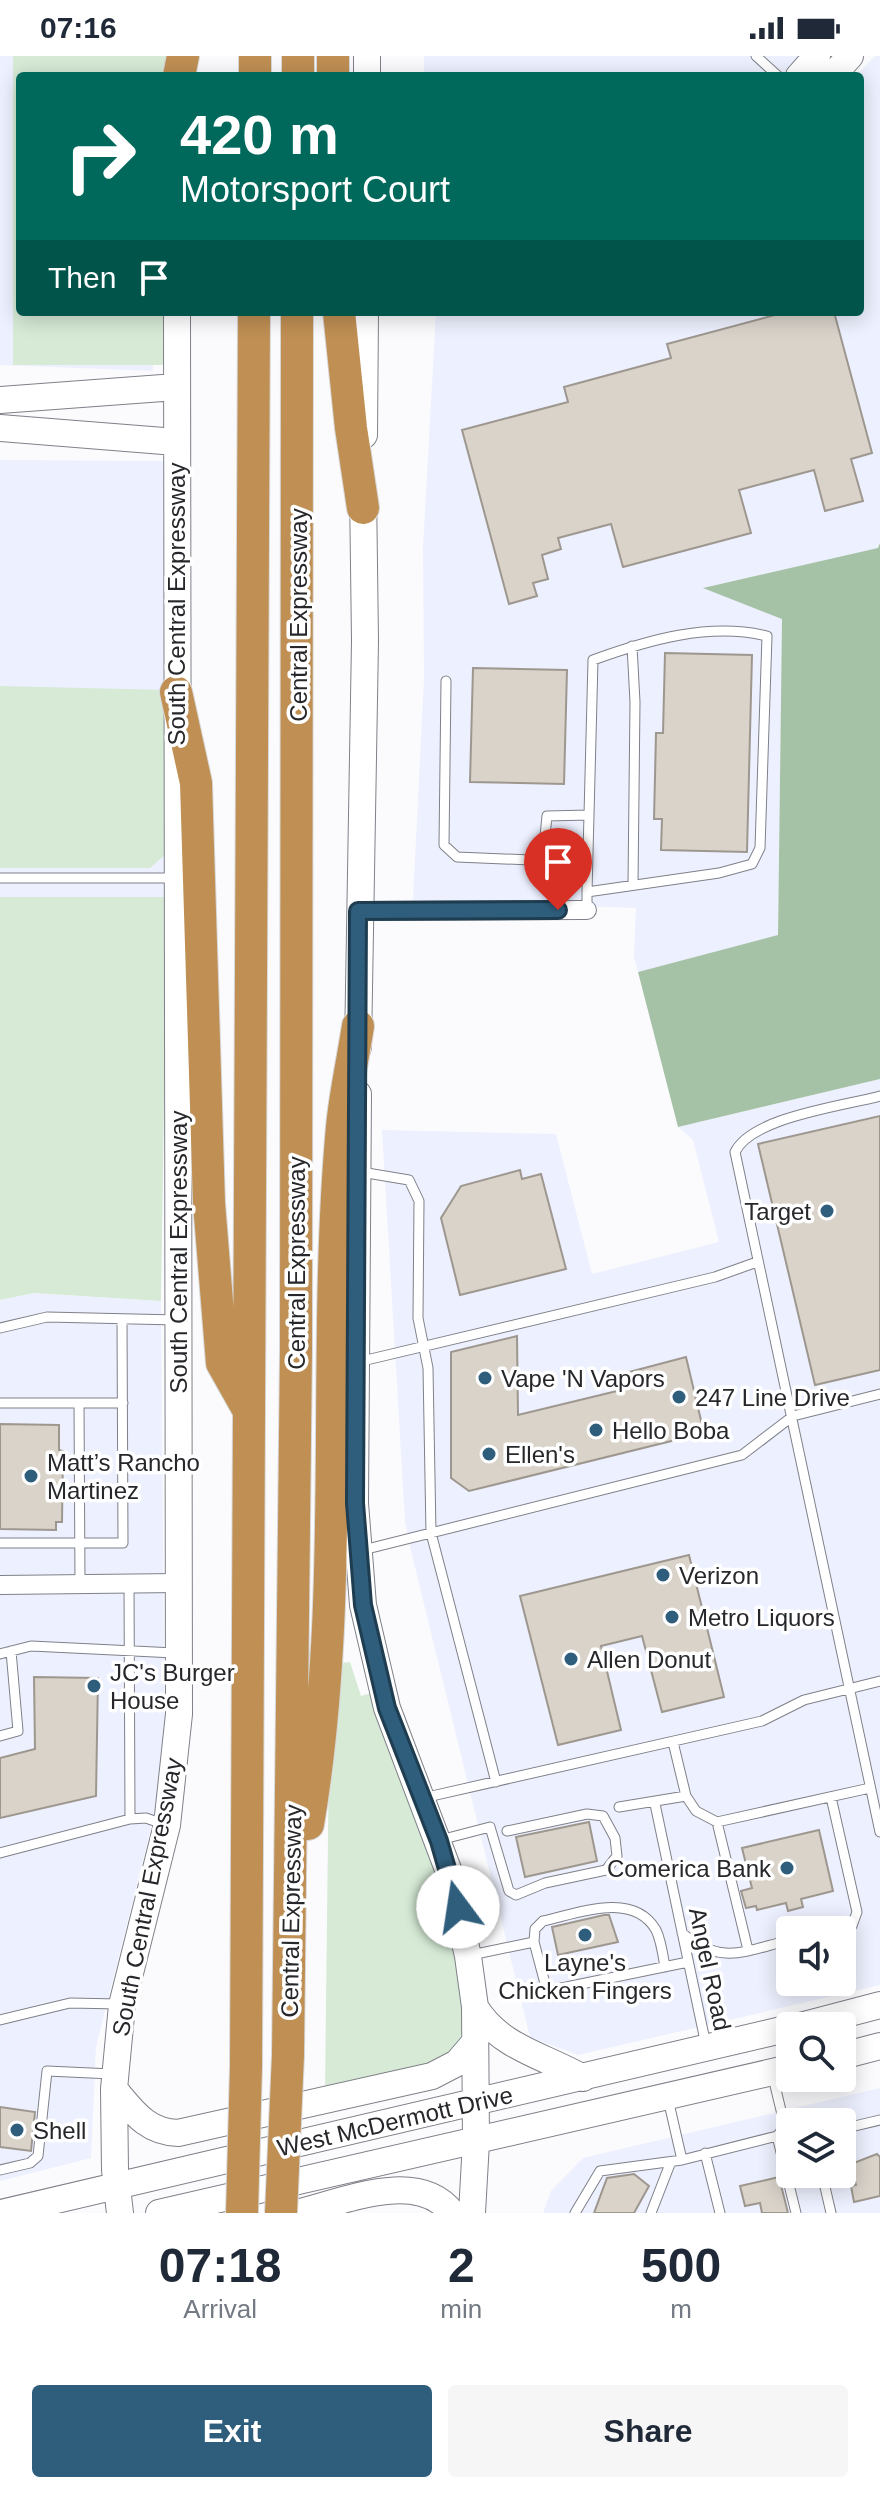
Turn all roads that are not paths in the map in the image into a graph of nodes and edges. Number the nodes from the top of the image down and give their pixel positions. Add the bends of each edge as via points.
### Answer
1 (756, 56) edge
2 (817, 56) edge
3 (850, 56) edge
4 (774, 72) edge
5 (803, 72) edge
6 (836, 72) edge
7 (177, 316) edge
8 (254, 316) edge
9 (297, 316) edge
10 (339, 316) edge
11 (365, 316) edge
12 (176, 387) junction
13 (86, 393) junction
14 (0, 400) edge
15 (0, 428) edge
16 (87, 435) junction
17 (176, 442) junction
18 (363, 508) junction
19 (632, 646) junction
20 (446, 681) dead end
21 (176, 692) junction
22 (589, 815) junction
23 (0, 878) edge
24 (177, 878) junction
25 (633, 884) junction
26 (587, 901) junction
27 (358, 911) junction
28 (358, 1026) junction
29 (880, 1096) edge
30 (358, 1172) junction
31 (757, 1262) junction
32 (122, 1319) junction
33 (177, 1320) junction
34 (0, 1328) edge
35 (424, 1344) junction
36 (357, 1362) junction
37 (880, 1394) edge
38 (0, 1403) edge
39 (79, 1403) junction
40 (123, 1403) junction
41 (251, 1414) junction
42 (793, 1416) junction
43 (431, 1533) junction
44 (0, 1543) edge
45 (80, 1543) junction
46 (358, 1551) junction
47 (129, 1583) junction
48 (178, 1583) junction
49 (80, 1584) junction
50 (0, 1585) edge
51 (129, 1649) junction
52 (11, 1651) junction
53 (0, 1654) edge
54 (178, 1654) junction
55 (880, 1681) edge
56 (848, 1689) junction
57 (0, 1736) edge
58 (673, 1742) junction
59 (496, 1782) junction
60 (870, 1788) junction
61 (686, 1796) junction
62 (831, 1797) junction
63 (422, 1798) junction
64 (655, 1804) junction
65 (619, 1807) dead end
66 (130, 1819) junction
67 (717, 1822) junction
68 (167, 1825) junction
69 (507, 1831) dead end
70 (880, 1832) edge
71 (439, 1841) junction
72 (0, 1853) edge
73 (856, 1916) edge
74 (292, 1922) junction
75 (682, 1933) junction
76 (534, 1942) junction
77 (776, 1943) edge
78 (748, 1950) junction
79 (468, 1956) junction
80 (688, 1962) junction
81 (665, 1967) junction
82 (122, 2005) junction
83 (880, 2005) edge
84 (475, 2007) junction
85 (853, 2012) edge
86 (0, 2020) edge
87 (776, 2032) edge
88 (475, 2042) junction
89 (880, 2046) edge
90 (706, 2049) junction
91 (856, 2052) edge
92 (776, 2071) edge
93 (583, 2078) junction
94 (114, 2081) junction
95 (668, 2097) junction
96 (476, 2103) junction
97 (880, 2120) edge
98 (856, 2126) edge
99 (776, 2136) edge
100 (476, 2142) junction
101 (705, 2153) junction
102 (682, 2160) junction
103 (670, 2164) junction
104 (0, 2170) edge
105 (117, 2186) junction
106 (790, 2188) edge
107 (825, 2188) edge
108 (1, 2213) edge
109 (120, 2213) edge
110 (159, 2213) edge
111 (242, 2213) edge
112 (281, 2213) edge
113 (296, 2213) edge
114 (452, 2213) edge
115 (472, 2213) edge
116 (575, 2213) edge
117 (651, 2213) edge
118 (720, 2213) edge
119 (796, 2213) edge
120 (831, 2213) edge

1 - 4 lane
2 - 5 main road
3 - 6 main road
7 - 12 main road, South Central Expressway
8 - 41 highway, Central Expressway
9 - 74 highway, Central Expressway
10 - 18 highway
11 - 18 main road
12 - 13 main road
12 - 17 main road, South Central Expressway
13 - 14 main road
13 - 16 main road
15 - 16 main road
16 - 17 main road
17 - 21 main road, South Central Expressway
18 - 27 main road
19 - 22 lane via 593,660
19 - 25 lane
19 - 25 lane via 705,631 767,636 760,848 752,864
20 - 22 lane via 444,845 449,853 531,860 543,856 547,847 547,816
21 - 24 main road, South Central Expressway
21 - 41 highway via 196,783 209,1203 222,1363
22 - 26 lane
23 - 24 lane
24 - 33 main road, South Central Expressway
25 - 26 lane
26 - 27 street
27 - 28 main road
28 - 30 main road
28 - 74 highway via 342,1126 331,1514 316,1778
29 - 31 lane via 771,1124 740,1141 737,1171
30 - 35 lane via 400,1176 415,1190 418,1318
30 - 36 main road
31 - 35 lane via 715,1277
31 - 42 lane
32 - 33 lane
32 - 34 lane via 47,1317
32 - 40 lane
33 - 48 main road, South Central Expressway
35 - 36 lane
35 - 43 lane
36 - 46 main road
37 - 42 lane
38 - 39 lane
39 - 40 lane
39 - 45 lane
40 - 45 lane via 123,1543
41 - 111 highway, Central Expressway, bridge
42 - 43 lane via 742,1455
42 - 56 lane
43 - 46 lane
43 - 59 lane
44 - 45 lane
45 - 49 lane
46 - 63 main road via 363,1605 387,1708
47 - 48 street
47 - 49 street
47 - 51 lane
48 - 54 main road, South Central Expressway
49 - 50 street
51 - 52 lane via 31,1646
51 - 54 lane
51 - 66 lane
52 - 53 lane
52 - 57 lane via 18,1731
54 - 68 main road, South Central Expressway via 177,1753
55 - 56 lane
56 - 58 lane via 804,1700 762,1721
56 - 60 lane
58 - 59 lane
58 - 61 lane
59 - 63 lane
60 - 62 lane
60 - 70 lane
61 - 64 lane
61 - 67 lane via 696,1811
62 - 67 lane
62 - 73 lane
63 - 71 main road
64 - 65 lane
64 - 75 lane, Angel Road
66 - 68 lane
66 - 72 lane
67 - 78 lane
68 - 82 main road, South Central Expressway
69 - 71 lane via 587,1814 603,1816 615,1838 617,1856 606,1870 516,1895 504,1880 490,1827
71 - 79 main road
74 - 112 highway, Central Expressway, bridge
75 - 78 lane via 713,1953
75 - 80 lane, Angel Road
76 - 79 lane
76 - 81 lane via 547,1991
76 - 81 lane via 535,1929 543,1921 621,1906 649,1921
77 - 78 lane
79 - 84 main road
80 - 81 lane
80 - 90 lane, Angel Road
82 - 86 lane via 70,2003
82 - 94 main road, South Central Expressway
83 - 85 main road
84 - 88 main road
84 - 93 main road via 486,2025 516,2048
87 - 90 main road, West McDermott Drive
88 - 94 main road via 457,2063 432,2076 178,2133 143,2123
88 - 96 main road
89 - 91 main road
90 - 93 main road, West McDermott Drive
92 - 95 main road, West McDermott Drive
93 - 96 main road, West McDermott Drive
94 - 104 lane via 47,2071 38,2156
94 - 105 main road, South Central Expressway
95 - 100 main road, West McDermott Drive
95 - 102 lane
96 - 100 main road
96 - 105 main road, West McDermott Drive
97 - 98 lane
99 - 101 lane
100 - 110 main road, West McDermott Drive
100 - 115 main road
101 - 102 lane
101 - 118 lane
102 - 103 lane
103 - 116 lane via 600,2171
103 - 117 lane
105 - 108 main road, West McDermott Drive
105 - 109 main road, South Central Expressway
106 - 119 lane
107 - 120 lane
113 - 114 main road via 401,2189 435,2195

